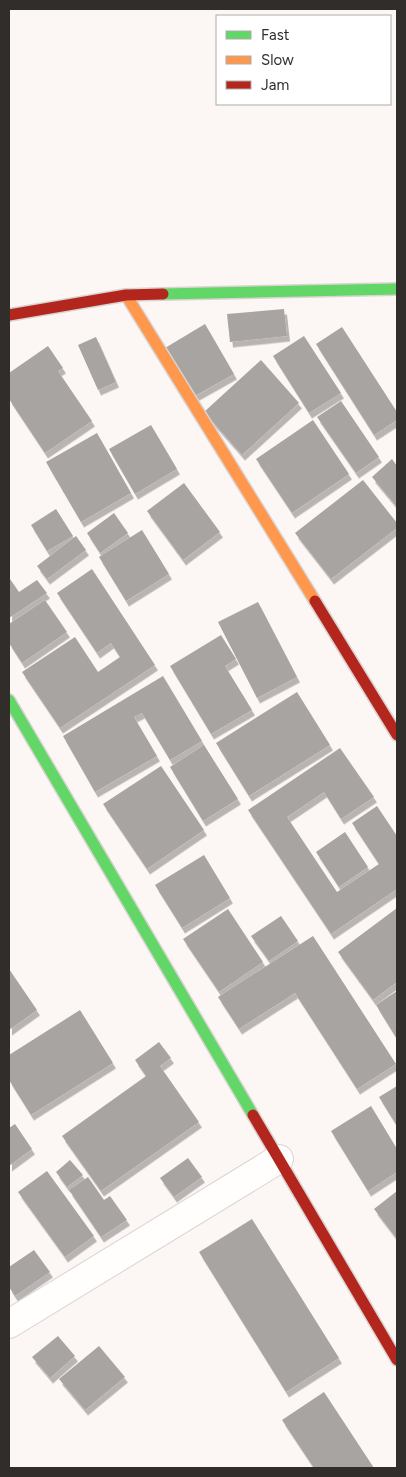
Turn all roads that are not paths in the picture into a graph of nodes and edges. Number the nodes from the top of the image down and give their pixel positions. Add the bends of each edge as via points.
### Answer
1 (397, 289) edge
2 (126, 295) junction
3 (9, 315) edge
4 (9, 700) edge
5 (397, 735) edge
6 (279, 1158) junction
7 (9, 1324) edge
8 (397, 1360) edge

1 - 2 street
2 - 3 street
2 - 5 street
4 - 6 street
6 - 7 street
6 - 8 street

